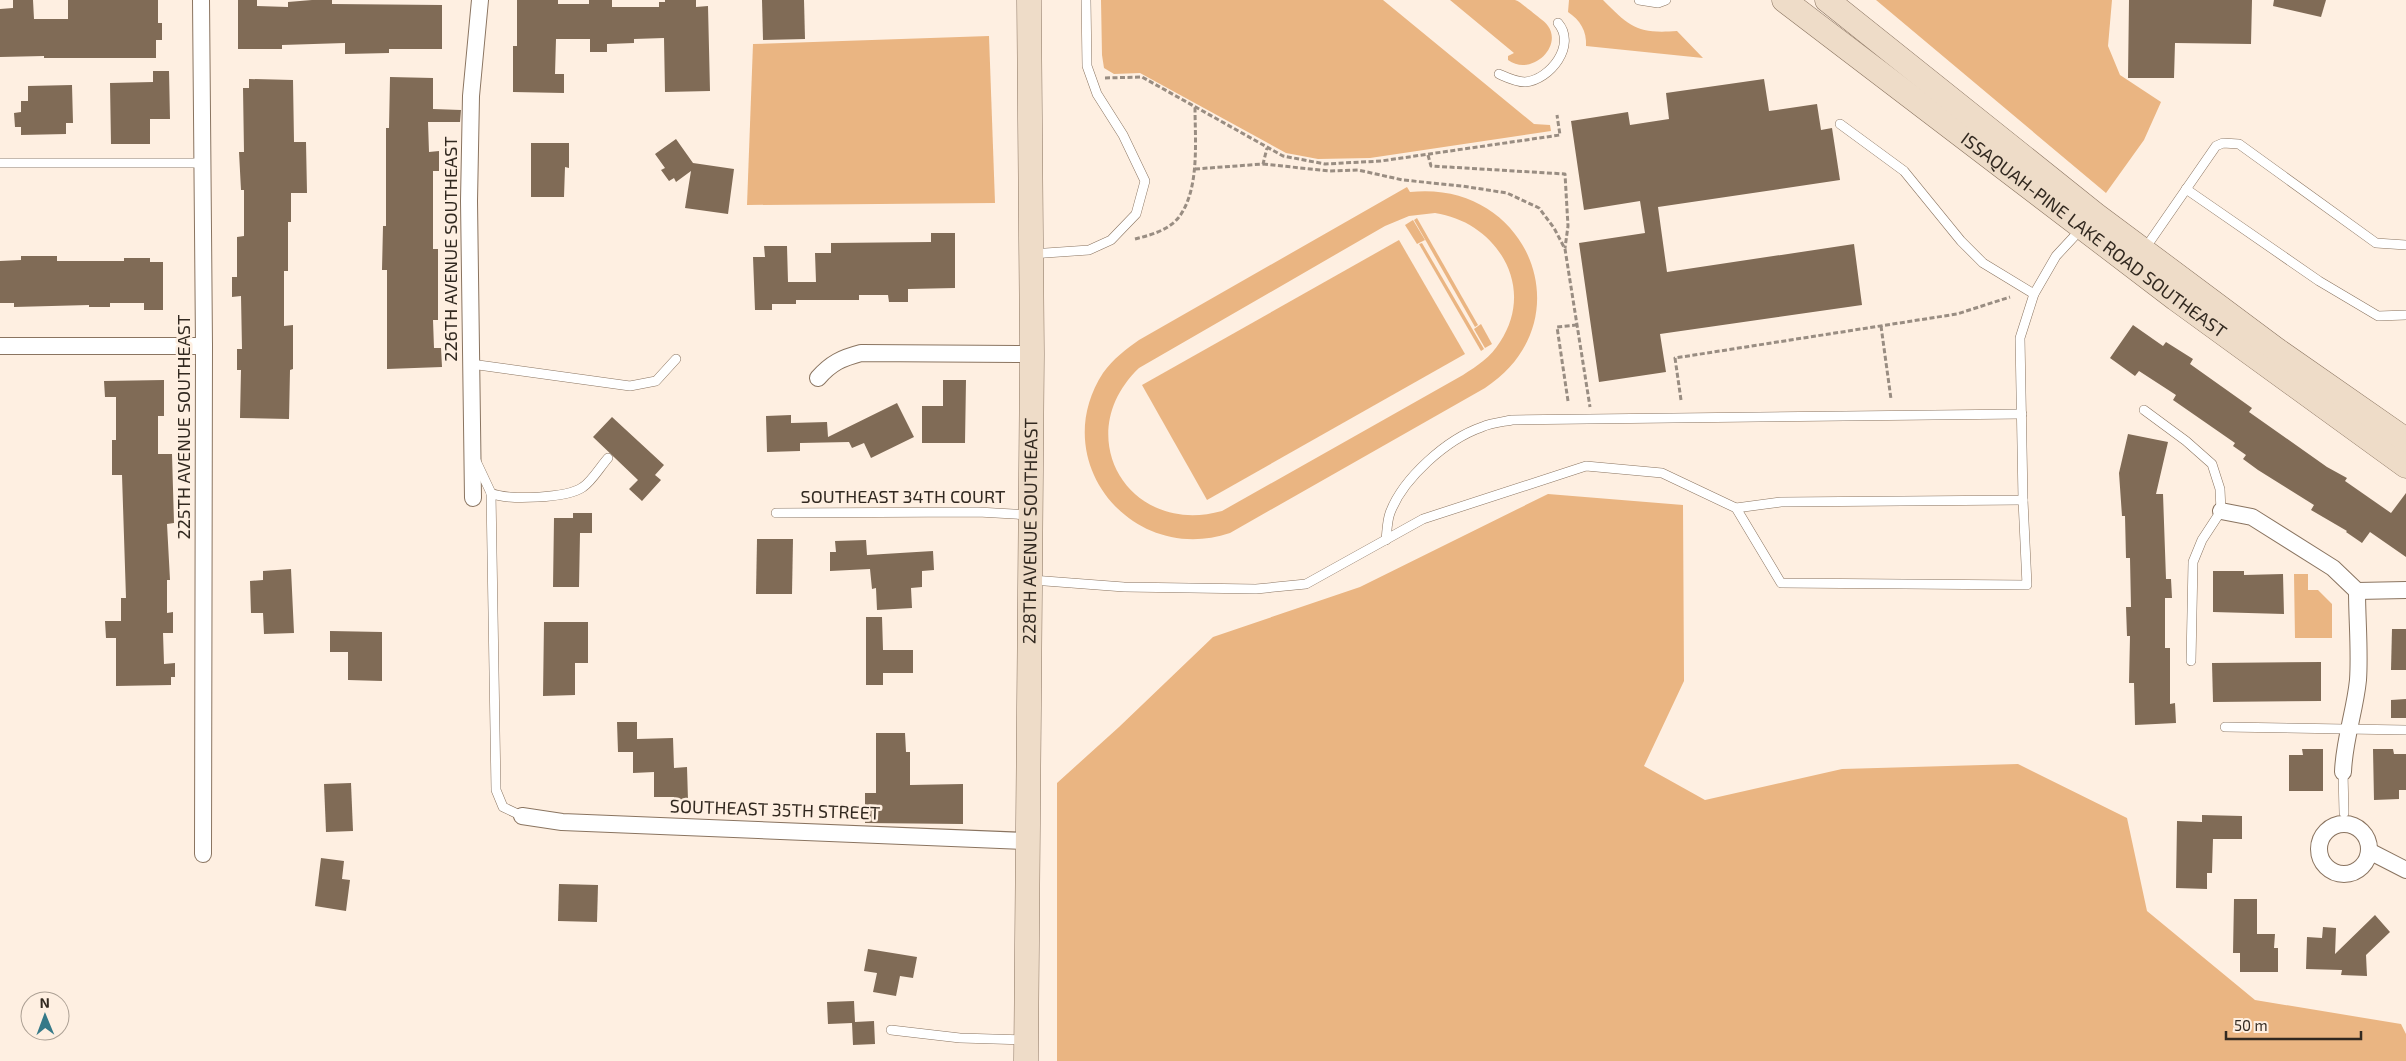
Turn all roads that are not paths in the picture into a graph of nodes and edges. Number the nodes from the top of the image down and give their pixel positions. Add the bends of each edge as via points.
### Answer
1 (201, 0) edge
2 (480, 0) edge
3 (1029, 0) edge
4 (1086, 0) edge
5 (1638, 0) edge
6 (1666, 0) edge
7 (1784, 0) edge
8 (1827, 0) edge
9 (1558, 23) dead end
10 (1500, 74) dead end
11 (1840, 124) dead end
12 (0, 163) edge
13 (203, 163) junction
14 (2186, 189) junction
15 (2082, 228) junction
16 (2406, 245) edge
17 (2144, 250) junction
18 (1031, 254) junction
19 (2034, 294) junction
20 (2176, 299) junction
21 (2406, 315) edge
22 (0, 346) edge
23 (204, 346) junction
24 (1032, 354) junction
25 (676, 359) dead end
26 (471, 364) junction
27 (818, 378) dead end
28 (2144, 410) dead end
29 (2022, 414) junction
30 (2406, 440) edge
31 (472, 452) junction
32 (608, 458) dead end
33 (2406, 466) edge
34 (491, 493) junction
35 (473, 498) dead end
36 (2023, 500) junction
37 (1736, 508) junction
38 (2221, 511) junction
39 (776, 513) dead end
40 (1030, 515) junction
41 (1386, 540) junction
42 (1029, 580) junction
43 (2357, 590) junction
44 (2406, 590) edge
45 (2191, 660) dead end
46 (2226, 727) dead end
47 (2348, 730) junction
48 (2406, 730) edge
49 (2343, 772) joint
50 (522, 816) joint
51 (2344, 818) junction
52 (1026, 840) junction
53 (2369, 851) junction
54 (203, 854) dead end
55 (2406, 870) edge
56 (891, 1030) dead end
57 (1026, 1050) edge

1 - 13 street, 225TH AVENUE SOUTHEAST
2 - 26 street, 226TH AVENUE SOUTHEAST via 471,106
3 - 18 main road, 228TH AVENUE SOUTHEAST
4 - 18 lane via 1087,66 1097,94 1123,135 1145,181 1136,214 1111,240 1089,250
5 - 6 lane via 1658,3
7 - 15 main road, ISSAQUAH-PINE LAKE ROAD SOUTHEAST
8 - 17 main road, ISSAQUAH-PINE LAKE ROAD SOUTHEAST via 2096,216
9 - 10 lane via 1565,36 1562,54 1541,77 1527,82
11 - 19 lane via 1904,171 1983,263
12 - 13 lane
13 - 23 street, 225TH AVENUE SOUTHEAST
14 - 16 lane via 2216,146 2230,142 2239,144 2376,243
14 - 17 lane
14 - 21 lane via 2319,281 2378,316
15 - 19 lane via 2056,256
15 - 20 main road, ISSAQUAH-PINE LAKE ROAD SOUTHEAST
17 - 20 lane via 2144,263 2172,288
17 - 30 main road, ISSAQUAH-PINE LAKE ROAD SOUTHEAST via 2277,350
18 - 24 main road, 228TH AVENUE SOUTHEAST
19 - 29 lane via 2020,338
20 - 33 main road, ISSAQUAH-PINE LAKE ROAD SOUTHEAST
22 - 23 street
23 - 54 street, 225TH AVENUE SOUTHEAST
24 - 27 street via 861,353 842,358
24 - 40 main road, 228TH AVENUE SOUTHEAST
25 - 26 lane via 656,381 630,386
26 - 31 street, 226TH AVENUE SOUTHEAST
28 - 38 lane via 2212,464 2220,489
29 - 36 lane
29 - 41 lane via 1512,420 1467,433 1430,458 1408,483 1390,513
31 - 34 lane
31 - 35 street, 226TH AVENUE SOUTHEAST
32 - 34 lane via 584,487 572,493 508,497
34 - 50 lane via 496,790 503,807
36 - 37 lane via 1781,502
36 - 37 lane via 2027,586 1781,583
37 - 41 lane via 1662,473 1586,466 1423,519
38 - 43 street via 2252,517 2333,568
38 - 45 lane via 2202,540 2193,562
39 - 40 lane, SOUTHEAST 34TH COURT via 978,512
40 - 42 main road, 228TH AVENUE SOUTHEAST
41 - 42 lane via 1306,584 1228,589 1124,587
42 - 52 main road, 228TH AVENUE SOUTHEAST
43 - 44 street
43 - 47 street via 2358,678 2355,707
46 - 47 lane
47 - 48 lane
47 - 49 street
49 - 51 lane
50 - 52 street, SOUTHEAST 35TH STREET via 572,822
51 - 53 street via 2360,830
51 - 53 street via 2321,839 2320,854 2328,868 2342,874 2357,870
52 - 57 main road, 228TH AVENUE SOUTHEAST
53 - 55 street
56 - 57 lane

